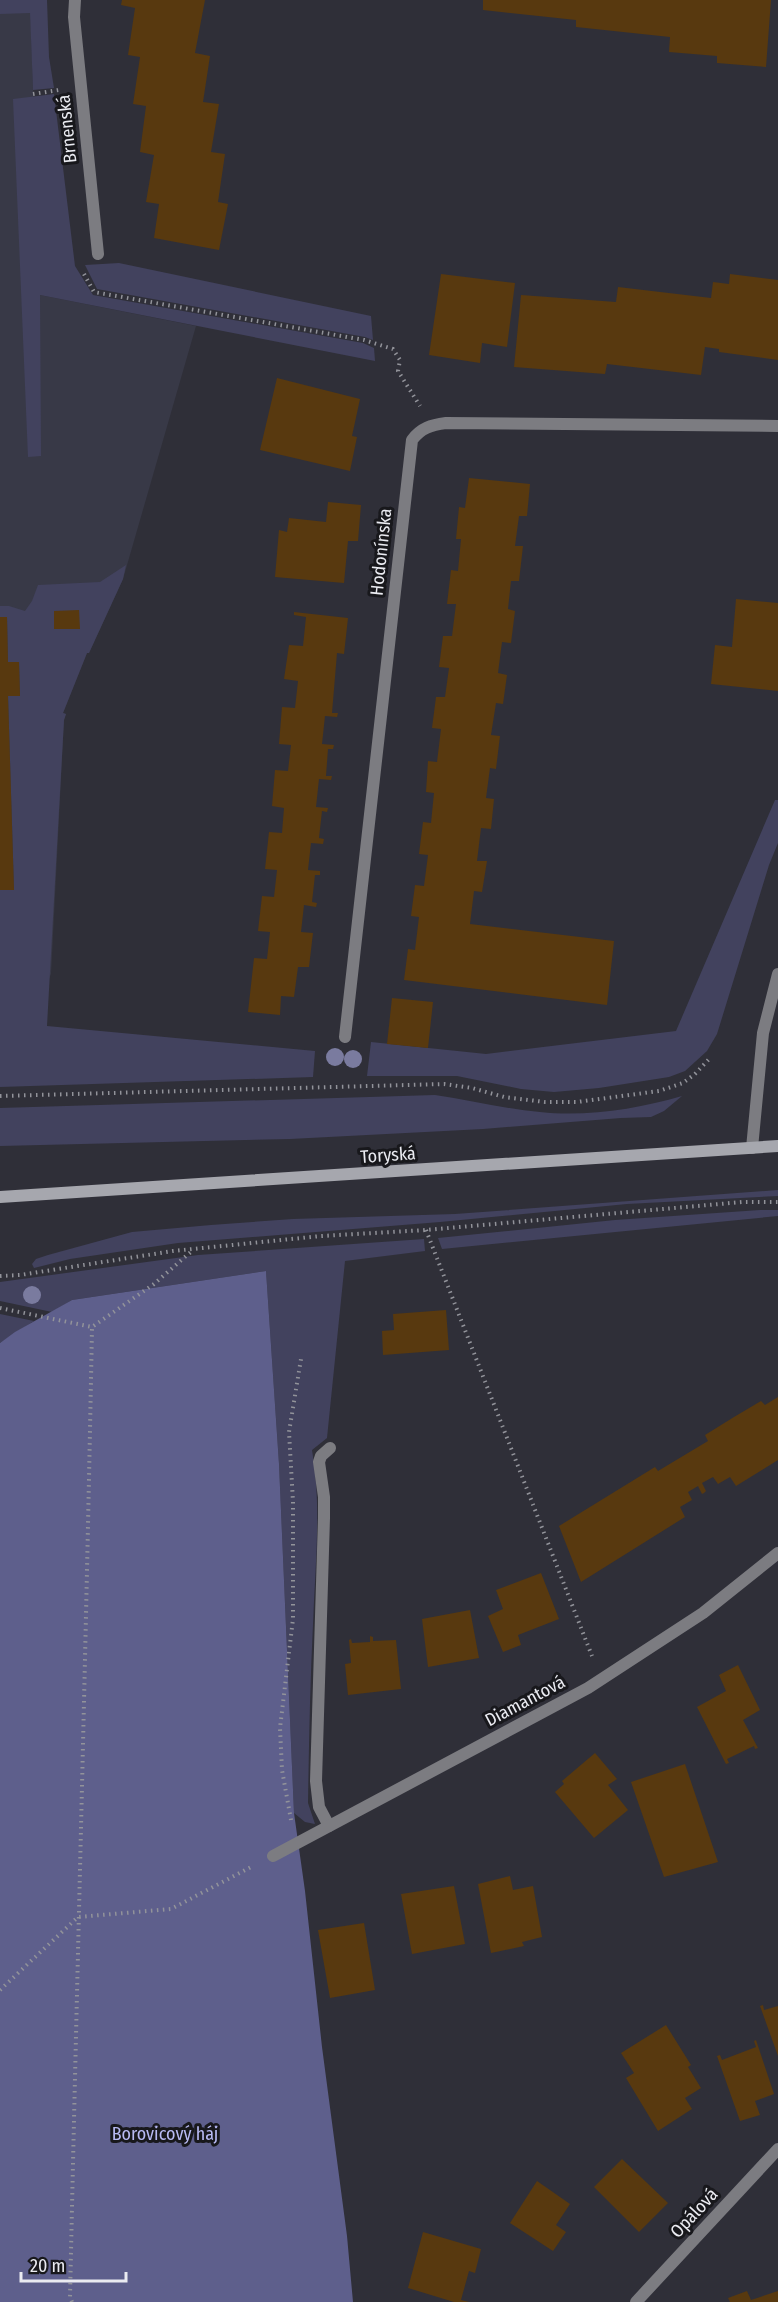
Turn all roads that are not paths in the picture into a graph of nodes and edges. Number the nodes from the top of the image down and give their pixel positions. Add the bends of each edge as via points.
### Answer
1 (75, 0) edge
2 (98, 254) road end
3 (778, 426) edge
4 (778, 974) edge
5 (345, 1037) dead end
6 (778, 1146) edge
7 (752, 1148) junction
8 (0, 1197) edge
9 (330, 1448) dead end
10 (778, 1553) edge
11 (329, 1826) junction
12 (273, 1856) road end
13 (778, 2149) edge
14 (636, 2302) edge

1 - 2 street, Brnenská
3 - 5 street, Hodonínska via 446,423 417,432 410,450
4 - 7 street via 764,1033
6 - 7 street, Toryská
7 - 8 street, Toryská
9 - 11 street via 319,1462 324,1518 316,1781 318,1807
10 - 11 street, Diamantová via 703,1613 588,1688
11 - 12 street, Diamantová
13 - 14 street, Opálová

